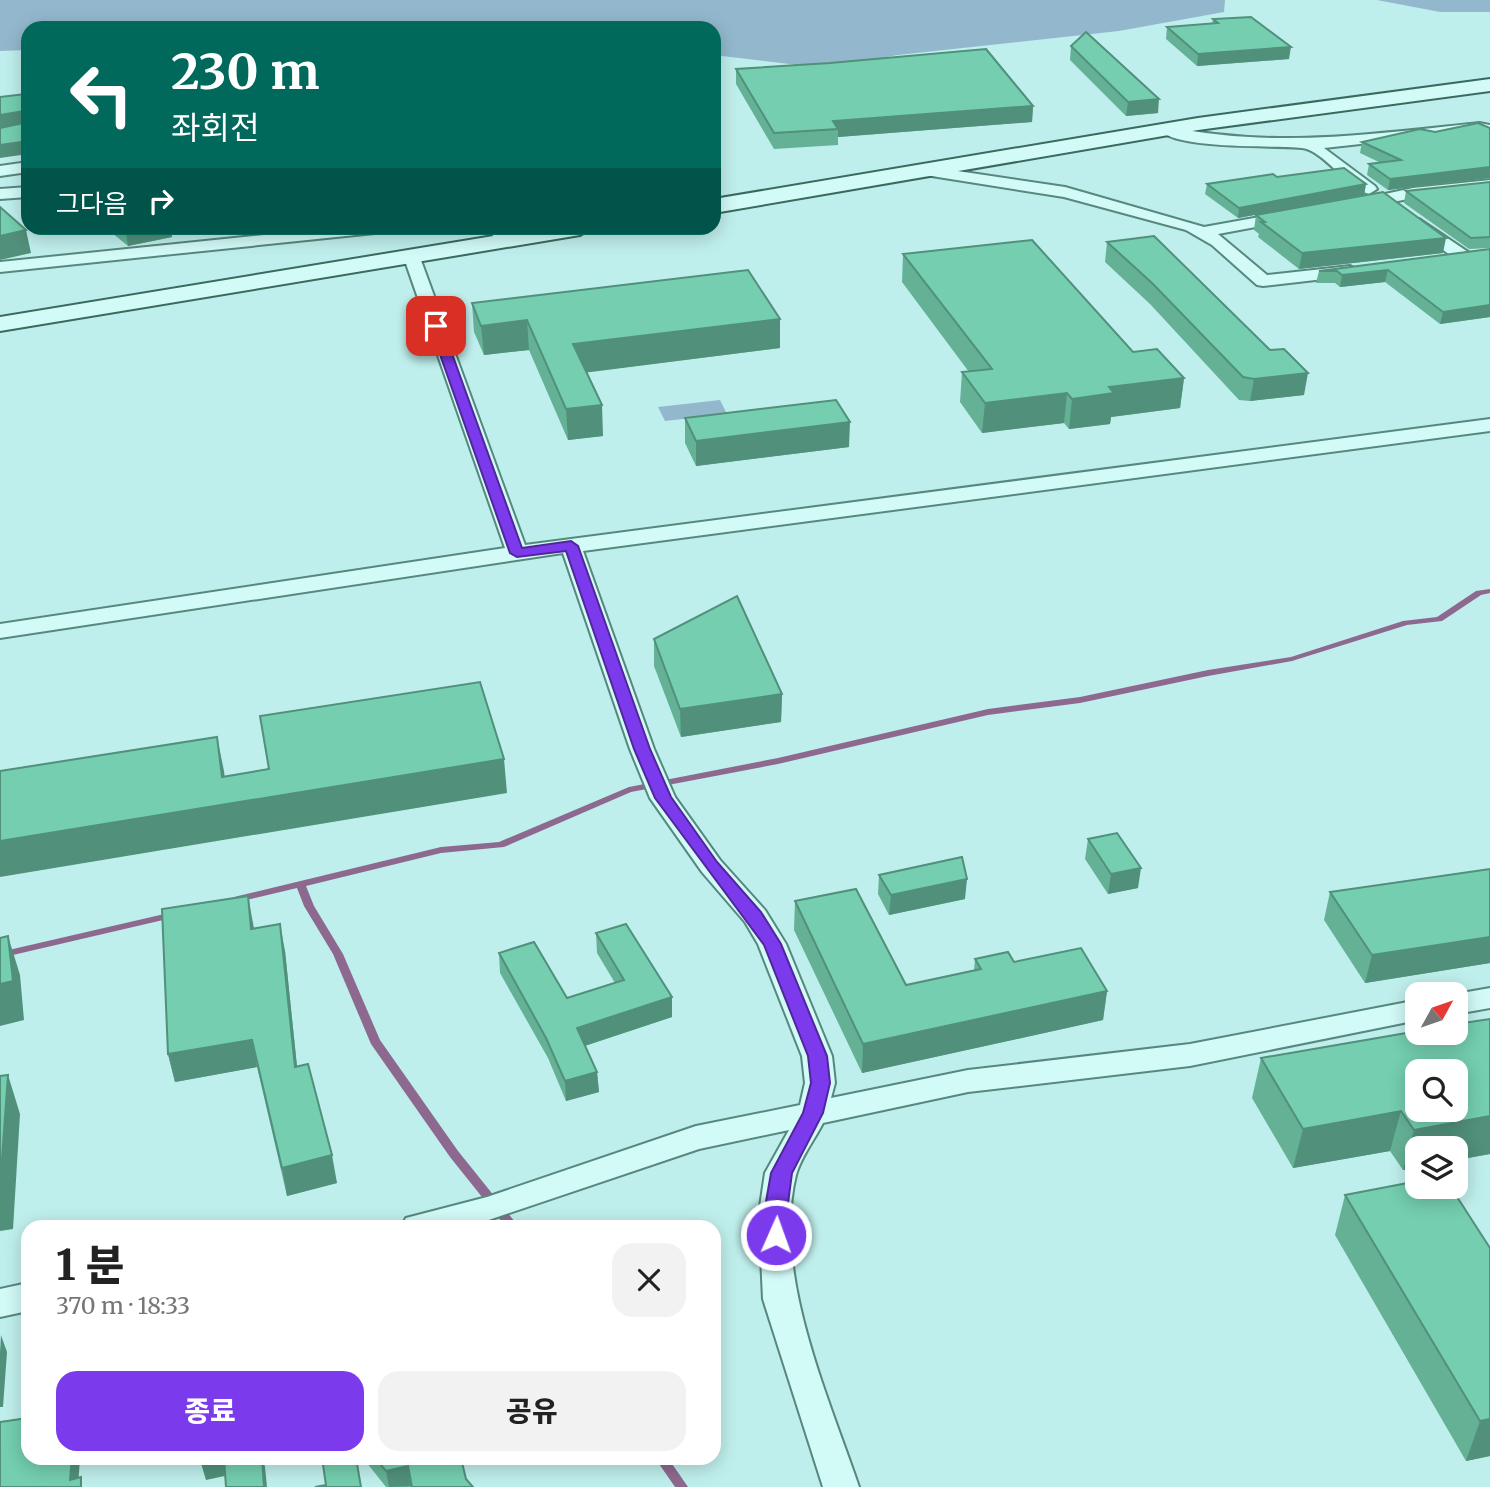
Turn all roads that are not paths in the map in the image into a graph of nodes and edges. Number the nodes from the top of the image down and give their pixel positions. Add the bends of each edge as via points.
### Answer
1 (1490, 85) edge
2 (1166, 130) junction
3 (1490, 130) edge
4 (1311, 145) junction
5 (21, 168) edge
6 (0, 171) edge
7 (924, 172) junction
8 (1490, 186) edge
9 (21, 192) edge
10 (0, 194) edge
11 (1383, 199) junction
12 (721, 205) edge
13 (1344, 206) edge
14 (1306, 213) edge
15 (1202, 232) junction
16 (308, 235) edge
17 (496, 235) edge
18 (411, 255) junction
19 (1438, 261) edge
20 (0, 267) edge
21 (1370, 268) edge
22 (0, 324) edge
23 (1490, 425) edge
24 (571, 546) junction
25 (517, 553) junction
26 (0, 631) edge
27 (1490, 998) edge
28 (1468, 1002) edge
29 (1405, 1013) edge
30 (813, 1113) junction
31 (442, 1220) edge
32 (21, 1298) edge
33 (0, 1303) edge
34 (841, 1487) edge

1 - 2 street
2 - 4 street via 1251,145
2 - 7 street
3 - 4 street via 1479,127
4 - 11 street
5 - 6 street
7 - 12 street
7 - 15 street via 1065,192
8 - 11 street
9 - 10 street
11 - 13 street
11 - 19 street via 1471,257
14 - 15 street
15 - 21 street via 1263,281
16 - 20 street
17 - 18 street
18 - 22 street
18 - 25 street
23 - 24 street
24 - 25 street
24 - 30 street via 657,785 711,866 755,916 772,944 817,1056 820,1083
25 - 26 street
27 - 28 street
29 - 30 street via 1190,1055 968,1082
30 - 31 street via 696,1138
30 - 34 street via 782,1173 775,1213 780,1299
32 - 33 street

